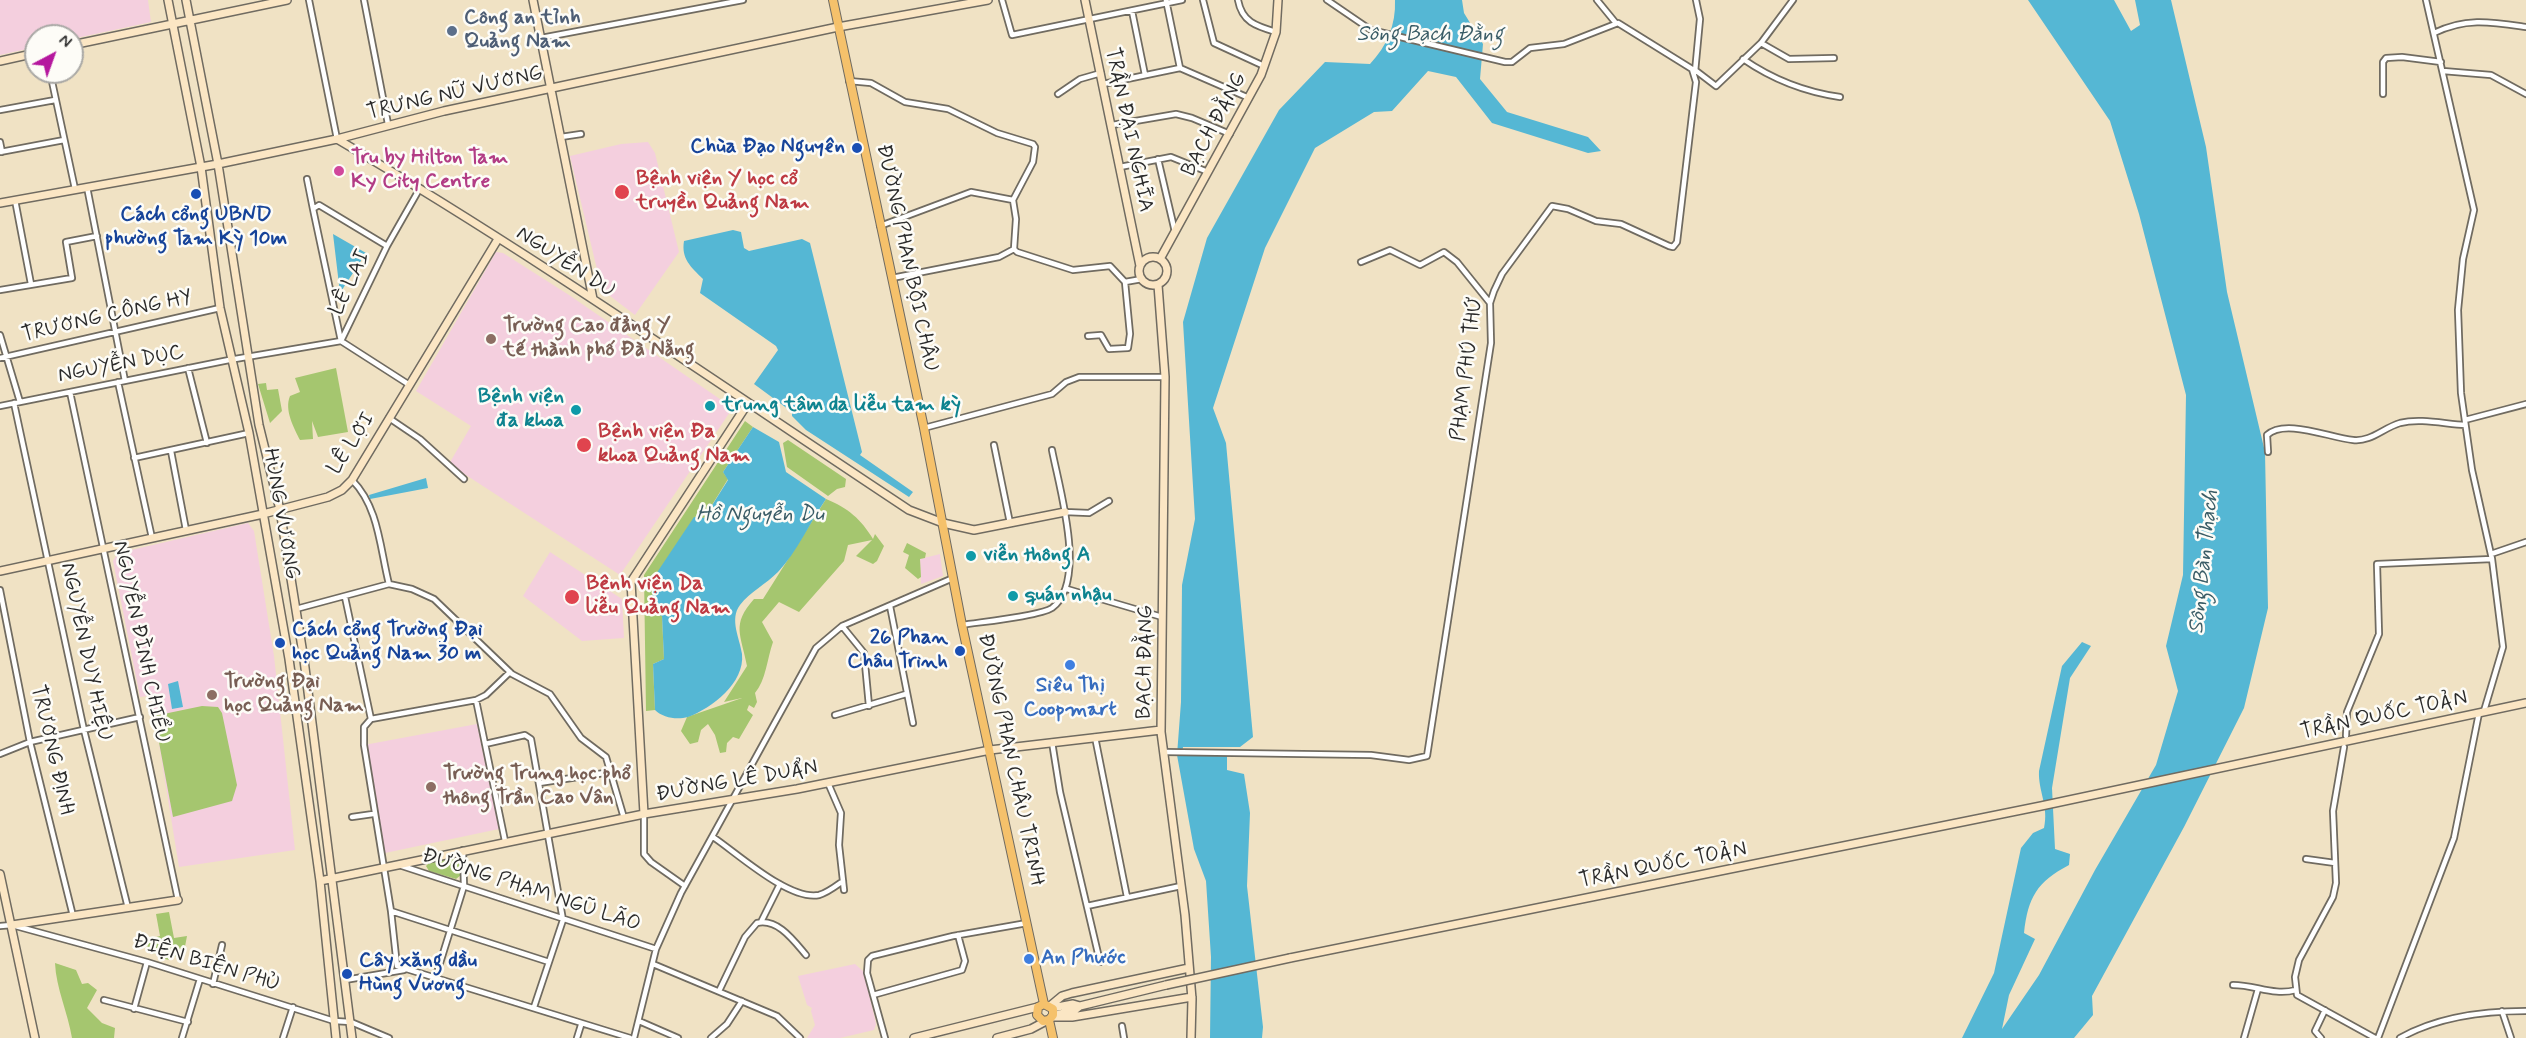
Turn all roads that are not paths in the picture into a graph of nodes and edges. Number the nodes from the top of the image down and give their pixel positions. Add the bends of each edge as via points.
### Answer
1 (168, 0) edge
2 (186, 0) edge
3 (287, 0) edge
4 (309, 0) edge
5 (364, 0) edge
6 (533, 0) edge
7 (743, 0) edge
8 (833, 0) edge
9 (988, 0) edge
10 (1002, 0) edge
11 (1085, 0) edge
12 (1182, 0) edge
13 (1203, 0) edge
14 (1238, 0) edge
15 (1278, 0) edge
16 (1327, 0) edge
17 (1597, 0) edge
18 (1696, 0) edge
19 (1792, 0) edge
20 (2426, 0) edge
21 (1166, 1) edge
22 (1132, 11) junction
23 (190, 20) junction
24 (1089, 21) junction
25 (1615, 22) junction
26 (172, 23) junction
27 (838, 27) junction
28 (2526, 27) edge
29 (1276, 32) junction
30 (2434, 33) junction
31 (541, 38) junction
32 (84, 42) edge
33 (1761, 43) junction
34 (24, 56) edge
35 (1834, 58) dead end
36 (1743, 59) junction
37 (0, 61) edge
38 (2441, 62) junction
39 (1264, 66) junction
40 (1180, 68) junction
41 (1695, 71) junction
42 (2443, 71) junction
43 (1101, 73) junction
44 (1145, 75) junction
45 (849, 81) junction
46 (53, 84) edge
47 (1103, 84) junction
48 (552, 90) junction
49 (1058, 94) dead end
50 (2383, 94) dead end
51 (2526, 94) edge
52 (1840, 97) dead end
53 (1249, 98) junction
54 (56, 100) junction
55 (0, 110) edge
56 (388, 124) junction
57 (1112, 125) junction
58 (581, 134) dead end
59 (1230, 134) junction
60 (561, 137) junction
61 (337, 139) junction
62 (64, 140) junction
63 (0, 142) edge
64 (1, 152) edge
65 (1158, 159) junction
66 (218, 164) junction
67 (201, 167) junction
68 (1120, 167) junction
69 (1208, 172) junction
70 (307, 179) dead end
71 (87, 187) junction
72 (420, 188) junction
73 (75, 189) junction
74 (15, 200) junction
75 (1012, 200) junction
76 (0, 203) edge
77 (313, 209) junction
78 (880, 226) junction
79 (1175, 232) junction
80 (97, 236) junction
81 (498, 239) junction
82 (387, 246) junction
83 (1014, 249) junction
84 (1160, 259) junction
85 (1361, 262) dead end
86 (1140, 266) junction
87 (892, 278) junction
88 (1142, 279) junction
89 (1125, 282) junction
90 (31, 284) junction
91 (1158, 285) junction
92 (0, 290) edge
93 (593, 299) junction
94 (1490, 303) junction
95 (220, 308) junction
96 (116, 332) junction
97 (0, 335) edge
98 (1088, 336) dead end
99 (341, 341) junction
100 (3, 357) edge
101 (248, 358) junction
102 (232, 360) junction
103 (188, 368) junction
104 (1165, 377) junction
105 (125, 381) junction
106 (118, 382) junction
107 (408, 384) junction
108 (70, 392) junction
109 (17, 402) junction
110 (748, 403) junction
111 (2526, 404) edge
112 (0, 406) edge
113 (389, 418) junction
114 (2465, 423) junction
115 (924, 428) junction
116 (249, 433) junction
117 (207, 443) junction
118 (994, 445) dead end
119 (1052, 450) dead end
120 (171, 452) junction
121 (2268, 452) dead end
122 (134, 458) junction
123 (464, 479) dead end
124 (352, 480) junction
125 (1109, 501) dead end
126 (280, 510) junction
127 (1065, 512) junction
128 (263, 514) junction
129 (943, 523) junction
130 (1010, 523) junction
131 (186, 530) junction
132 (152, 538) junction
133 (2526, 542) edge
134 (102, 549) junction
135 (2491, 556) junction
136 (49, 560) junction
137 (0, 571) edge
138 (952, 578) junction
139 (389, 584) junction
140 (1067, 589) junction
141 (0, 590) edge
142 (345, 597) junction
143 (890, 606) junction
144 (296, 609) junction
145 (1163, 617) junction
146 (962, 625) junction
147 (842, 626) junction
148 (510, 672) junction
149 (906, 694) junction
150 (476, 700) junction
151 (2526, 704) edge
152 (869, 706) junction
153 (2482, 712) junction
154 (836, 716) dead end
155 (140, 717) junction
156 (371, 719) junction
157 (913, 723) dead end
158 (84, 730) junction
159 (1161, 730) junction
160 (2346, 736) dead end
161 (1095, 738) junction
162 (30, 742) junction
163 (1052, 742) junction
164 (485, 744) junction
165 (2344, 747) dead end
166 (990, 750) junction
167 (1165, 752) junction
168 (0, 754) edge
169 (610, 772) junction
170 (539, 783) junction
171 (828, 783) junction
172 (733, 799) junction
173 (373, 814) junction
174 (644, 814) junction
175 (352, 817) dead end
176 (624, 818) junction
177 (548, 834) junction
178 (713, 837) junction
179 (505, 841) junction
180 (463, 850) junction
181 (2306, 859) dead end
182 (2335, 863) junction
183 (396, 864) junction
184 (385, 866) junction
185 (0, 874) edge
186 (333, 878) junction
187 (320, 880) junction
188 (843, 881) junction
189 (780, 884) junction
190 (464, 886) junction
191 (685, 886) junction
192 (1181, 886) junction
193 (844, 890) dead end
194 (1127, 897) junction
195 (178, 900) joint
196 (1087, 906) junction
197 (128, 908) junction
198 (391, 911) junction
199 (73, 916) junction
200 (563, 920) junction
201 (761, 922) junction
202 (1027, 923) junction
203 (12, 925) junction
204 (0, 926) edge
205 (451, 930) junction
206 (958, 935) junction
207 (222, 945) dead end
208 (656, 949) junction
209 (806, 955) dead end
210 (147, 962) junction
211 (549, 962) junction
212 (1100, 962) dead end
213 (652, 964) junction
214 (1190, 968) junction
215 (407, 969) junction
216 (436, 976) junction
217 (200, 980) junction
218 (344, 980) junction
219 (213, 984) junction
220 (2233, 985) dead end
221 (2258, 989) junction
222 (2296, 990) junction
223 (719, 991) junction
224 (873, 995) junction
225 (1192, 997) junction
226 (104, 1000) dead end
227 (742, 1001) junction
228 (293, 1007) junction
229 (534, 1007) junction
230 (134, 1009) junction
231 (2325, 1010) junction
232 (2502, 1011) junction
233 (2526, 1011) edge
234 (1048, 1012) junction
235 (334, 1021) junction
236 (639, 1021) junction
237 (189, 1022) junction
238 (351, 1022) junction
239 (581, 1025) junction
240 (1122, 1026) dead end
241 (35, 1038) edge
242 (182, 1038) edge
243 (283, 1038) edge
244 (336, 1038) edge
245 (352, 1038) edge
246 (388, 1038) edge
247 (577, 1038) edge
248 (632, 1038) edge
249 (678, 1038) edge
250 (711, 1038) edge
251 (800, 1038) edge
252 (885, 1038) edge
253 (914, 1038) edge
254 (997, 1038) edge
255 (1053, 1038) edge
256 (1124, 1038) edge
257 (1191, 1038) edge
258 (2244, 1038) edge
259 (2321, 1038) edge
260 (2377, 1038) edge
261 (2400, 1038) edge
262 (2511, 1038) edge

1 - 26 street, HÙNG VƯƠNG
2 - 23 street, HÙNG VƯƠNG
3 - 23 street
4 - 61 street
5 - 56 street
6 - 31 street
7 - 31 street
8 - 27 main road, ĐƯỜNG PHAN BỘI CHÂU
9 - 27 street, TRƯNG NỮ VƯƠNG
10 - 24 street via 1012,35
11 - 24 street, TRẦN ĐẠI NGHĨA
12 - 21 street
13 - 39 street via 1214,43
14 - 29 street via 1246,19
15 - 29 street, BẠCH ĐẰNG
16 - 25 street via 1371,30 1509,63 1530,48 1564,44
17 - 25 street
18 - 41 street via 1700,19
19 - 33 street
20 - 30 street
21 - 22 street
21 - 40 street
22 - 24 street
22 - 44 street
23 - 26 street
23 - 66 street, HÙNG VƯƠNG
24 - 43 street, TRẦN ĐẠI NGHĨA
25 - 41 street
26 - 32 street
26 - 67 street, HÙNG VƯƠNG
27 - 45 main road, ĐƯỜNG PHAN BỘI CHÂU
27 - 48 street, TRƯNG NỮ VƯƠNG
28 - 30 street via 2466,21
29 - 39 street, BẠCH ĐẰNG
30 - 38 street
31 - 48 street
33 - 35 street via 1789,59
33 - 36 street
34 - 37 street
36 - 41 street via 1716,86
36 - 52 street via 1802,89
38 - 42 street
38 - 50 street via 2386,58
39 - 53 street, BẠCH ĐẰNG
40 - 44 street
40 - 53 street
41 - 94 street, PHẠM PHÚ THỨ via 1676,246 1646,238 1621,224 1596,221 1552,206 1502,274
42 - 51 street via 2490,75
42 - 114 street via 2474,210 2463,259 2458,310
43 - 47 street, TRẦN ĐẠI NGHĨA
43 - 49 street via 1080,79
44 - 47 street
45 - 75 street via 871,83 905,102 948,109 998,133 1033,144 1033,162
45 - 78 main road, ĐƯỜNG PHAN BỘI CHÂU
46 - 54 street
47 - 57 street, TRẦN ĐẠI NGHĨA
48 - 56 street, TRƯNG NỮ VƯƠNG
48 - 60 street
53 - 59 street, BẠCH ĐẰNG
54 - 55 street
54 - 62 street
56 - 61 street, TRƯNG NỮ VƯƠNG
57 - 59 street via 1176,114
57 - 68 street, TRẦN ĐẠI NGHĨA
58 - 60 street
59 - 69 street, BẠCH ĐẰNG
60 - 93 street
61 - 66 street, TRƯNG NỮ VƯƠNG
61 - 72 street, NGUYỄN DU
62 - 64 street
62 - 73 street
63 - 64 street
65 - 68 street
65 - 69 street via 1171,157
65 - 79 street
66 - 67 street, TRƯNG NỮ VƯƠNG
66 - 101 street, HÙNG VƯƠNG
67 - 71 street, TRƯNG NỮ VƯƠNG
67 - 95 street, HÙNG VƯƠNG
68 - 86 street, TRẦN ĐẠI NGHĨA
69 - 79 street, BẠCH ĐẰNG
70 - 77 street
71 - 73 street, TRƯNG NỮ VƯƠNG
71 - 80 street
72 - 81 street, NGUYỄN DU
72 - 82 street, LÊ LAI
73 - 74 street, TRƯNG NỮ VƯƠNG
74 - 76 street, TRƯNG NỮ VƯƠNG
74 - 90 street
75 - 78 street via 971,192
75 - 83 street via 1016,219
77 - 82 street via 320,205
77 - 99 street
78 - 87 main road, ĐƯỜNG PHAN BỘI CHÂU
79 - 84 street, BẠCH ĐẰNG
80 - 90 street via 66,242 72,278
80 - 96 street
81 - 93 street, NGUYỄN DU
81 - 107 street, LÊ LỢI
82 - 99 street, LÊ LAI
83 - 87 street via 999,257
83 - 89 street via 1073,270 1110,266
84 - 86 street via 1151,257
84 - 91 street via 1168,271
85 - 94 street via 1390,250 1420,265 1444,252
86 - 88 street
87 - 115 main road, ĐƯỜNG PHAN BỘI CHÂU
88 - 89 street
88 - 91 street via 1149,285
89 - 98 street via 1128,348 1109,349 1101,335
90 - 92 street
91 - 104 street, BẠCH ĐẰNG
93 - 110 street, NGUYỄN DU
94 - 167 street, PHẠM PHÚ THỨ via 1491,343 1427,756 1408,760 1371,755
95 - 96 street, TRƯƠNG CÔNG HY
95 - 102 street, HÙNG VƯƠNG
96 - 100 street, TRƯƠNG CÔNG HY
96 - 105 street
97 - 100 street, NGUYỄN DUY HIỆU
99 - 101 street, LÊ LAI
99 - 107 street
100 - 109 street, NGUYỄN DUY HIỆU
101 - 102 street, NGUYỄN DỤC
101 - 126 street, HÙNG VƯƠNG via 259,425
102 - 103 street, NGUYỄN DỤC
102 - 116 street, HÙNG VƯƠNG
103 - 105 street, NGUYỄN DỤC
103 - 117 street
104 - 115 street via 1079,377 1052,394
104 - 145 street, BẠCH ĐẰNG
105 - 106 street, NGUYỄN DỤC
106 - 108 street, NGUYỄN DỤC
106 - 122 street
107 - 113 street, LÊ LỢI
108 - 109 street, NGUYỄN DỤC
108 - 134 street, NGUYỄN ĐÌNH CHIỂU
109 - 112 street, NGUYỄN DỤC
109 - 136 street, NGUYỄN DUY HIỆU
110 - 129 street, NGUYỄN DU via 909,510
110 - 174 street via 631,582
111 - 114 street
113 - 123 street via 420,439
113 - 124 street, LÊ LỢI
114 - 121 street via 2403,423 2367,439 2355,440 2301,429 2280,429 2267,435
114 - 135 street
115 - 129 main road, ĐƯỜNG PHAN BỘI CHÂU
116 - 117 street
116 - 128 street, HÙNG VƯƠNG
117 - 120 street
118 - 130 street
119 - 127 street
120 - 122 street
120 - 131 street
122 - 132 street
124 - 126 street, LÊ LỢI via 328,497
124 - 139 street via 360,488 379,530
125 - 127 street via 1089,513
126 - 128 street, LÊ LỢI
126 - 144 street, HÙNG VƯƠNG
127 - 130 street, NGUYỄN DU
127 - 140 street via 1069,528
128 - 131 street, LÊ LỢI
128 - 187 street, HÙNG VƯƠNG via 289,659
129 - 130 street, NGUYỄN DU via 974,530
129 - 138 main road, ĐƯỜNG PHAN CHÂU TRINH
131 - 132 street, LÊ LỢI
132 - 134 street, LÊ LỢI
133 - 135 street
134 - 136 street, LÊ LỢI
134 - 155 street, NGUYỄN ĐÌNH CHIỂU
135 - 153 street via 2503,647
135 - 160 street via 2377,564 2379,634 2347,712
136 - 137 street, LÊ LỢI
136 - 158 street, NGUYỄN DUY HIỆU
138 - 143 street
138 - 146 main road, ĐƯỜNG PHAN CHÂU TRINH
139 - 142 street
139 - 148 street via 434,599
140 - 145 street
140 - 146 street via 1050,609
141 - 162 street, TRƯƠNG ĐỊNH
142 - 144 street
142 - 156 street
143 - 147 street
143 - 149 street
144 - 186 street, HÙNG VƯƠNG
145 - 159 street, BẠCH ĐẰNG
146 - 166 main road, ĐƯỜNG PHAN CHÂU TRINH
147 - 152 street via 864,653
147 - 172 street via 827,637 804,666
148 - 150 street
148 - 169 street via 550,694 581,738 606,757
149 - 152 street
149 - 157 street
150 - 156 street
150 - 164 street
151 - 153 street, TRẦN QUỐC TOẢN
152 - 154 street
153 - 234 street, TRẦN QUỐC TOẢN, bridge via 1290,958 1075,1010
153 - 260 street via 2454,838
155 - 158 street
155 - 195 street, NGUYỄN ĐÌNH CHIỂU
156 - 173 street via 363,733
158 - 162 street
158 - 197 street, NGUYỄN DUY HIỆU
159 - 161 street, ĐƯỜNG LÊ DUẨN
159 - 167 street, BẠCH ĐẰNG
161 - 163 street, ĐƯỜNG LÊ DUẨN
161 - 194 street
162 - 168 street
162 - 199 street, TRƯƠNG ĐỊNH
163 - 166 street, ĐƯỜNG LÊ DUẨN
163 - 196 street
164 - 170 street via 528,736
164 - 179 street
165 - 182 street via 2333,811
166 - 171 street, ĐƯỜNG LÊ DUẨN
166 - 202 main road, ĐƯỜNG PHAN CHÂU TRINH
167 - 192 street, BẠCH ĐẰNG
169 - 170 street
169 - 176 street
170 - 177 street
171 - 172 street, ĐƯỜNG LÊ DUẨN
171 - 188 street via 841,813
172 - 174 street, ĐƯỜNG LÊ DUẨN
172 - 178 street
173 - 175 street
173 - 184 street
174 - 176 street, ĐƯỜNG LÊ DUẨN
174 - 191 street via 644,854
176 - 177 street, ĐƯỜNG LÊ DUẨN
177 - 179 street, ĐƯỜNG LÊ DUẨN
177 - 200 street
178 - 189 street
178 - 191 street
179 - 180 street, ĐƯỜNG LÊ DUẨN
180 - 183 street, ĐƯỜNG LÊ DUẨN
180 - 190 street
181 - 182 street
182 - 222 street via 2334,894 2299,960
183 - 184 street, ĐƯỜNG LÊ DUẨN
183 - 190 street, ĐƯỜNG PHẠM NGŨ LÃO
184 - 186 street, ĐƯỜNG LÊ DUẨN
184 - 198 street
185 - 203 street
186 - 187 street, ĐƯỜNG LÊ DUẨN
186 - 218 street, HÙNG VƯƠNG
187 - 235 street, HÙNG VƯƠNG
188 - 189 street via 816,896
188 - 193 street
189 - 201 street
190 - 200 street, ĐƯỜNG PHẠM NGŨ LÃO
190 - 205 street
191 - 208 street
192 - 194 street
192 - 214 street, BẠCH ĐẰNG
194 - 196 street
195 - 197 street
196 - 212 street
197 - 199 street
198 - 205 street
198 - 215 street via 397,966
199 - 203 street
200 - 208 street, ĐƯỜNG PHẠM NGŨ LÃO
200 - 211 street
201 - 209 street via 778,927
201 - 223 street via 751,927
202 - 206 street
202 - 234 main road, ĐƯỜNG PHAN CHÂU TRINH
203 - 204 street
203 - 210 street, ĐIỆN BIÊN PHỦ
203 - 241 street
205 - 211 street
205 - 216 street
206 - 224 street via 965,961 962,970
206 - 224 street via 872,956 866,965
207 - 219 street
208 - 213 street
210 - 217 street, ĐIỆN BIÊN PHỦ
210 - 230 street
211 - 229 street
213 - 223 street
213 - 236 street
214 - 225 street, BẠCH ĐẰNG
214 - 234 street via 1062,996
215 - 216 street
215 - 218 street
216 - 229 street
217 - 219 street, ĐIỆN BIÊN PHỦ
217 - 237 street
218 - 238 street, HÙNG VƯƠNG
219 - 228 street, ĐIỆN BIÊN PHỦ
220 - 221 street
221 - 222 street via 2284,993
221 - 258 street
222 - 231 street via 2297,995
223 - 227 street
224 - 252 street
225 - 234 street via 1072,1017
225 - 257 street, BẠCH ĐẰNG
226 - 230 street
227 - 250 street via 727,1024
227 - 251 street via 777,1016
228 - 235 street, ĐIỆN BIÊN PHỦ
228 - 243 street
229 - 239 street
230 - 237 street
231 - 259 street via 2315,1031
231 - 260 street
232 - 233 street
232 - 261 street via 2437,1022
232 - 262 street
234 - 253 street
234 - 254 street via 1031,1029
234 - 255 main road, ĐƯỜNG PHAN CHÂU TRINH
235 - 238 street, ĐIỆN BIÊN PHỦ
235 - 244 street, HÙNG VƯƠNG
236 - 248 street
236 - 249 street
237 - 242 street
238 - 245 street, HÙNG VƯƠNG
238 - 246 street, ĐIỆN BIÊN PHỦ
239 - 247 street
239 - 248 street
240 - 256 street

